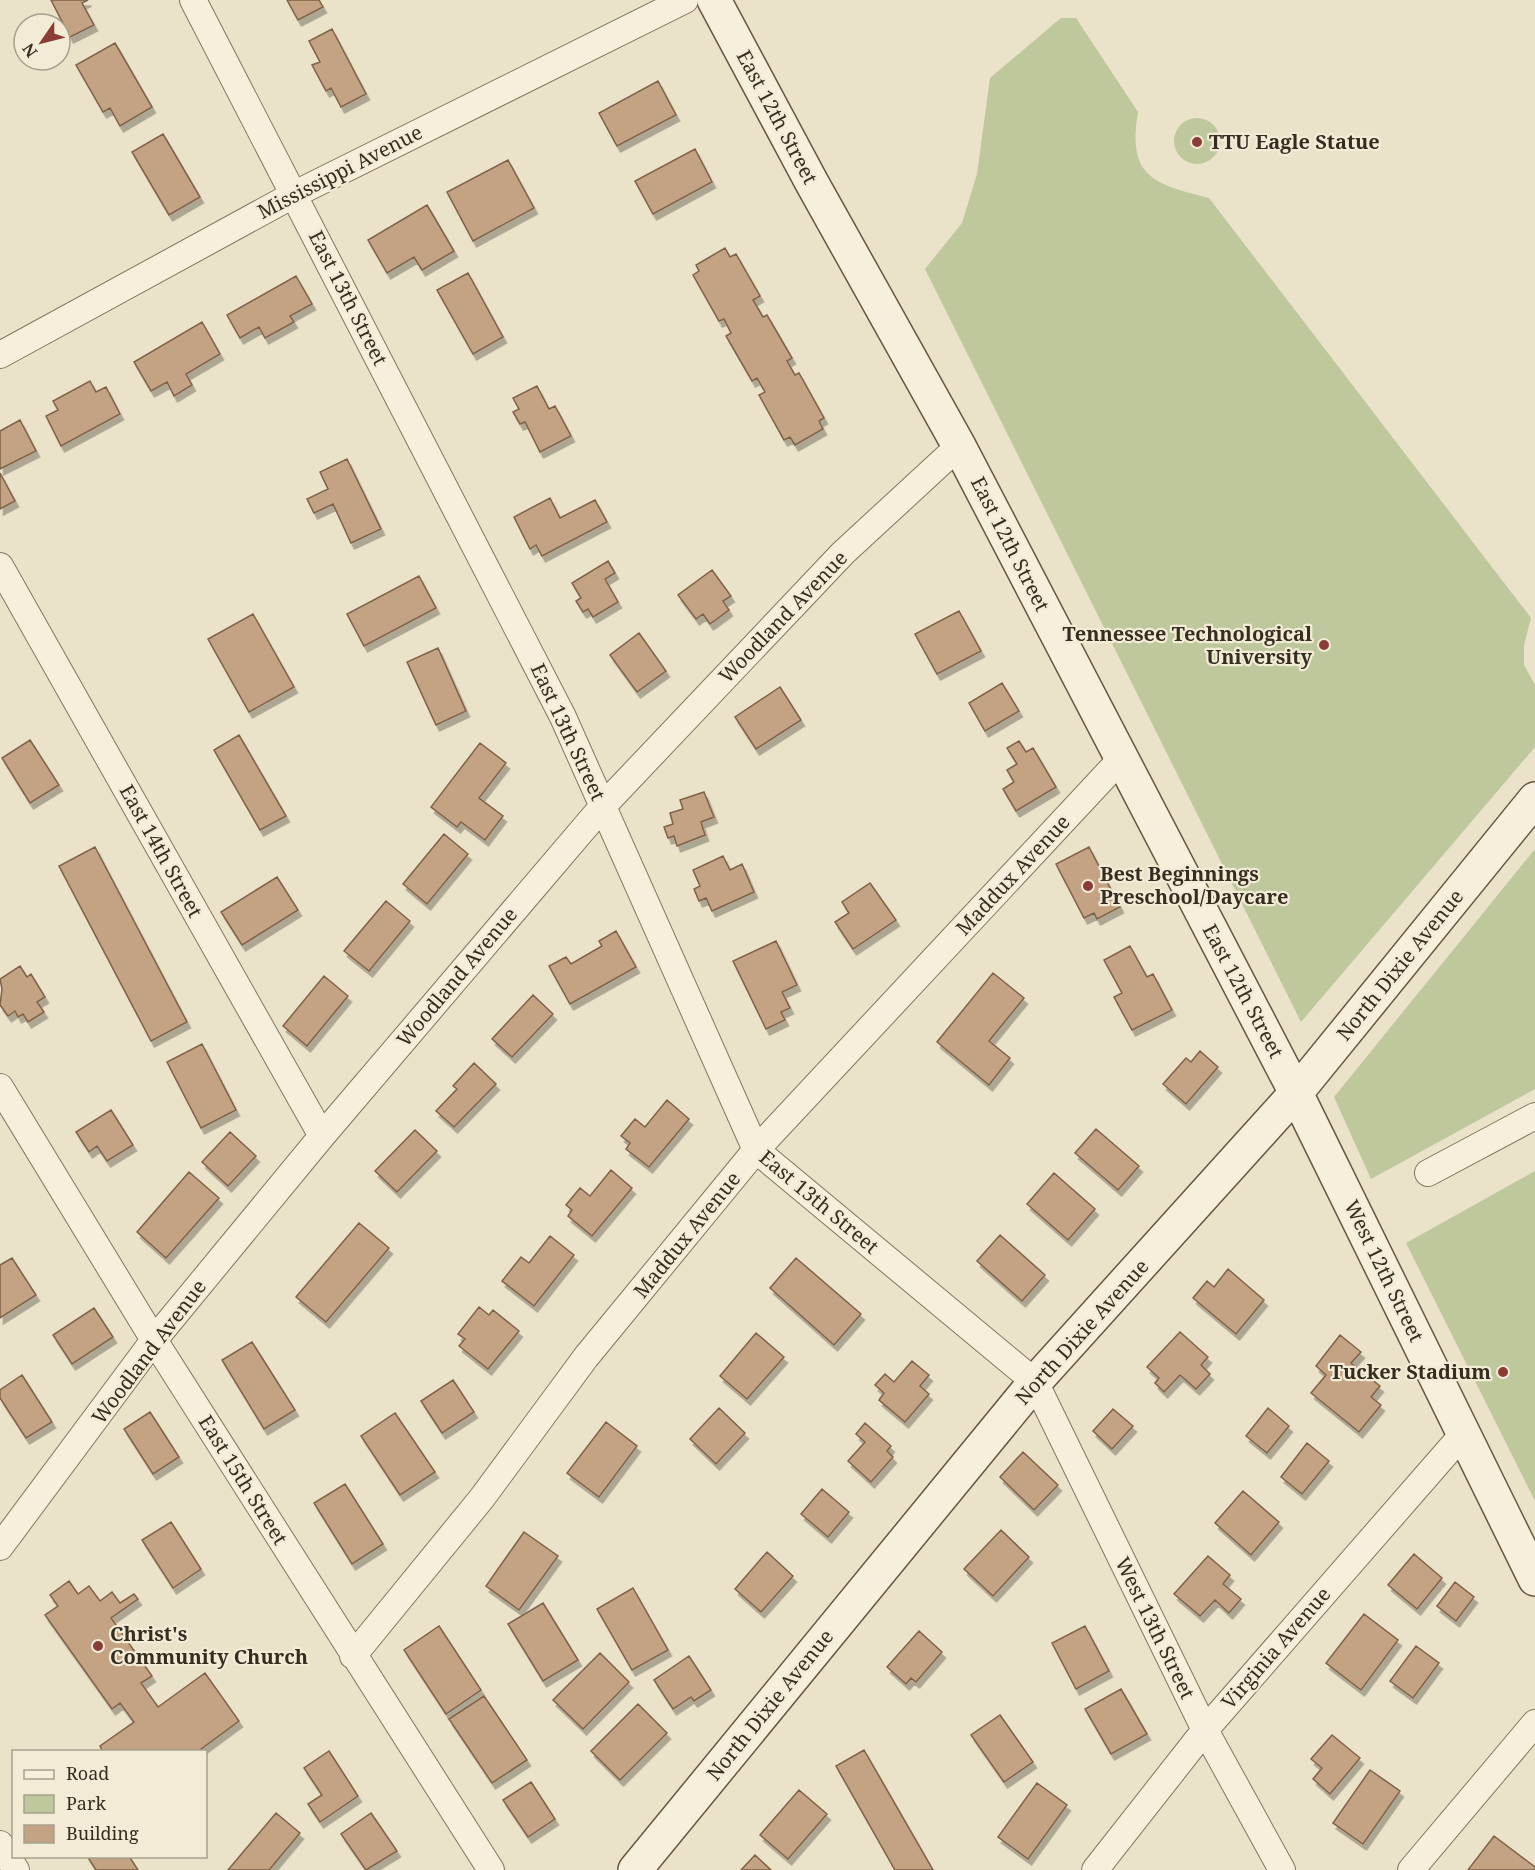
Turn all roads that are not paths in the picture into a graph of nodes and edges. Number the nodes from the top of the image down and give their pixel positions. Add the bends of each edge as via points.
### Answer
1 (193, 0) edge
2 (686, 0) edge
3 (714, 0) edge
4 (295, 194) junction
5 (0, 355) edge
6 (959, 446) junction
7 (0, 566) edge
8 (1121, 759) junction
9 (1535, 799) edge
10 (603, 806) junction
11 (0, 1087) edge
12 (1296, 1093) junction
13 (1535, 1116) edge
14 (322, 1136) junction
15 (756, 1150) junction
16 (1428, 1173) dead end
17 (154, 1340) junction
18 (1035, 1382) junction
19 (1464, 1433) junction
20 (0, 1547) edge
21 (1535, 1579) edge
22 (353, 1656) junction
23 (1535, 1723) edge
24 (1205, 1730) junction
25 (0, 1844) edge
26 (16, 1870) edge
27 (491, 1870) edge
28 (635, 1870) edge
29 (1095, 1870) edge
30 (1282, 1870) edge
31 (1411, 1870) edge

1 - 4 street, East 13th Street
2 - 4 street, Mississippi Avenue
3 - 6 street, East 12th Street
4 - 5 street, Mississippi Avenue
4 - 10 street, East 13th Street via 563,717
6 - 8 street, East 12th Street
6 - 10 street, Woodland Avenue via 843,554
7 - 14 street, East 14th Street
8 - 12 street, East 12th Street
8 - 15 street, Maddux Avenue
9 - 12 street, North Dixie Avenue
10 - 14 street, Woodland Avenue
10 - 15 street, East 13th Street
11 - 17 street, East 15th Street
12 - 18 street, North Dixie Avenue
12 - 19 street, West 12th Street
13 - 16 street
14 - 17 street, Woodland Avenue
15 - 18 street, East 13th Street
15 - 22 street, Maddux Avenue via 586,1357 482,1498
17 - 20 street, Woodland Avenue
17 - 22 street, East 15th Street
18 - 24 street, West 13th Street
18 - 28 street, North Dixie Avenue
19 - 21 street, West 12th Street
19 - 24 street, Virginia Avenue
22 - 27 street, East 15th Street
23 - 31 street
24 - 29 street, Virginia Avenue
24 - 30 street, West 13th Street
25 - 26 street

